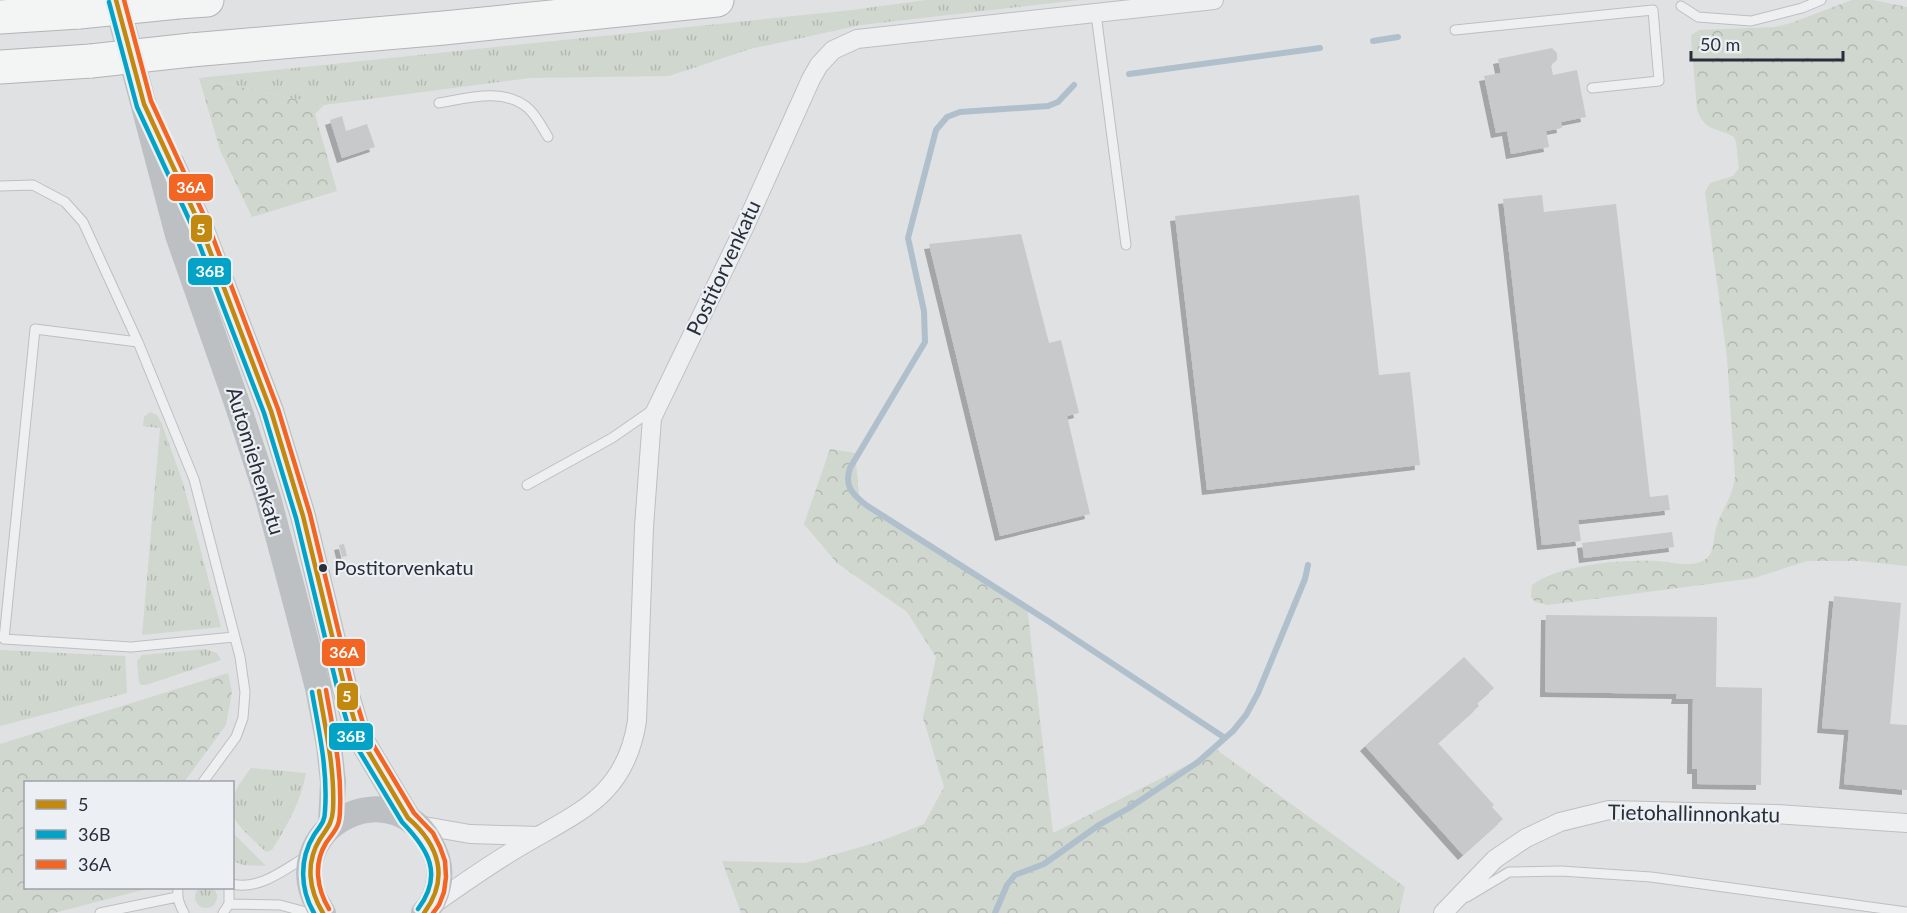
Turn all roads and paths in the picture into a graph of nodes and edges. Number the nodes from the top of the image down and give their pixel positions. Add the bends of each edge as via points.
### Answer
1 (116, 0) edge
2 (717, 0) edge
3 (1214, 0) edge
4 (1821, 0) edge
5 (193, 1) edge
6 (1681, 6) dead end
7 (1096, 14) junction
8 (0, 17) edge
9 (1455, 30) dead end
10 (0, 67) edge
11 (1592, 88) dead end
12 (439, 103) dead end
13 (144, 104) junction
14 (548, 137) dead end
15 (0, 186) edge
16 (1126, 245) dead end
17 (138, 342) junction
18 (656, 408) junction
19 (527, 484) dead end
20 (234, 637) junction
21 (204, 781) edge
22 (413, 822) junction
23 (1907, 823) edge
24 (331, 825) junction
25 (538, 836) junction
26 (313, 852) junction
27 (234, 884) edge
28 (229, 889) edge
29 (178, 892) edge
30 (226, 909) edge
31 (428, 910) edge
32 (1446, 910) edge
33 (1907, 912) edge
34 (100, 913) edge
35 (184, 913) edge
36 (310, 913) edge
37 (323, 913) edge

1 - 13 main road, Automiehenkatu
2 - 10 highway, bridge
3 - 7 street, Postitorvenkatu
4 - 6 lane via 1751,21 1698,17
5 - 8 highway, bridge
7 - 16 lane
7 - 18 street, Postitorvenkatu via 857,39 833,50 811,79
9 - 11 lane via 1653,10 1659,81
12 - 14 lane via 476,97 509,98 531,110
13 - 22 main road, Automiehenkatu via 200,225 271,411 303,516 359,736
13 - 24 main road, Automiehenkatu via 178,235 268,498 318,688 333,782
15 - 17 lane via 33,185 65,202 84,222
17 - 20 lane via 194,479
17 - 20 lane via 34,328 4,639 130,647
18 - 19 lane via 612,438
18 - 25 street, Postitorvenkatu via 649,444 635,733 623,767 604,792 580,813
20 - 21 lane via 245,692 243,718 236,737
22 - 24 main road via 389,810 368,809 348,814
22 - 25 street via 470,834
22 - 31 main road, Automiehenkatu via 432,843 439,864 438,886
23 - 32 street, Tietohallinnonkatu via 1776,814 1609,810 1560,822 1526,838 1495,859
24 - 26 main road
25 - 31 street, Postitorvenkatu via 482,869
26 - 27 lane via 260,883 244,887
26 - 37 main road via 311,886
28 - 30 lane
29 - 34 lane
29 - 35 lane
30 - 36 lane via 280,905
32 - 33 lane via 1509,872 1561,872 1651,877

